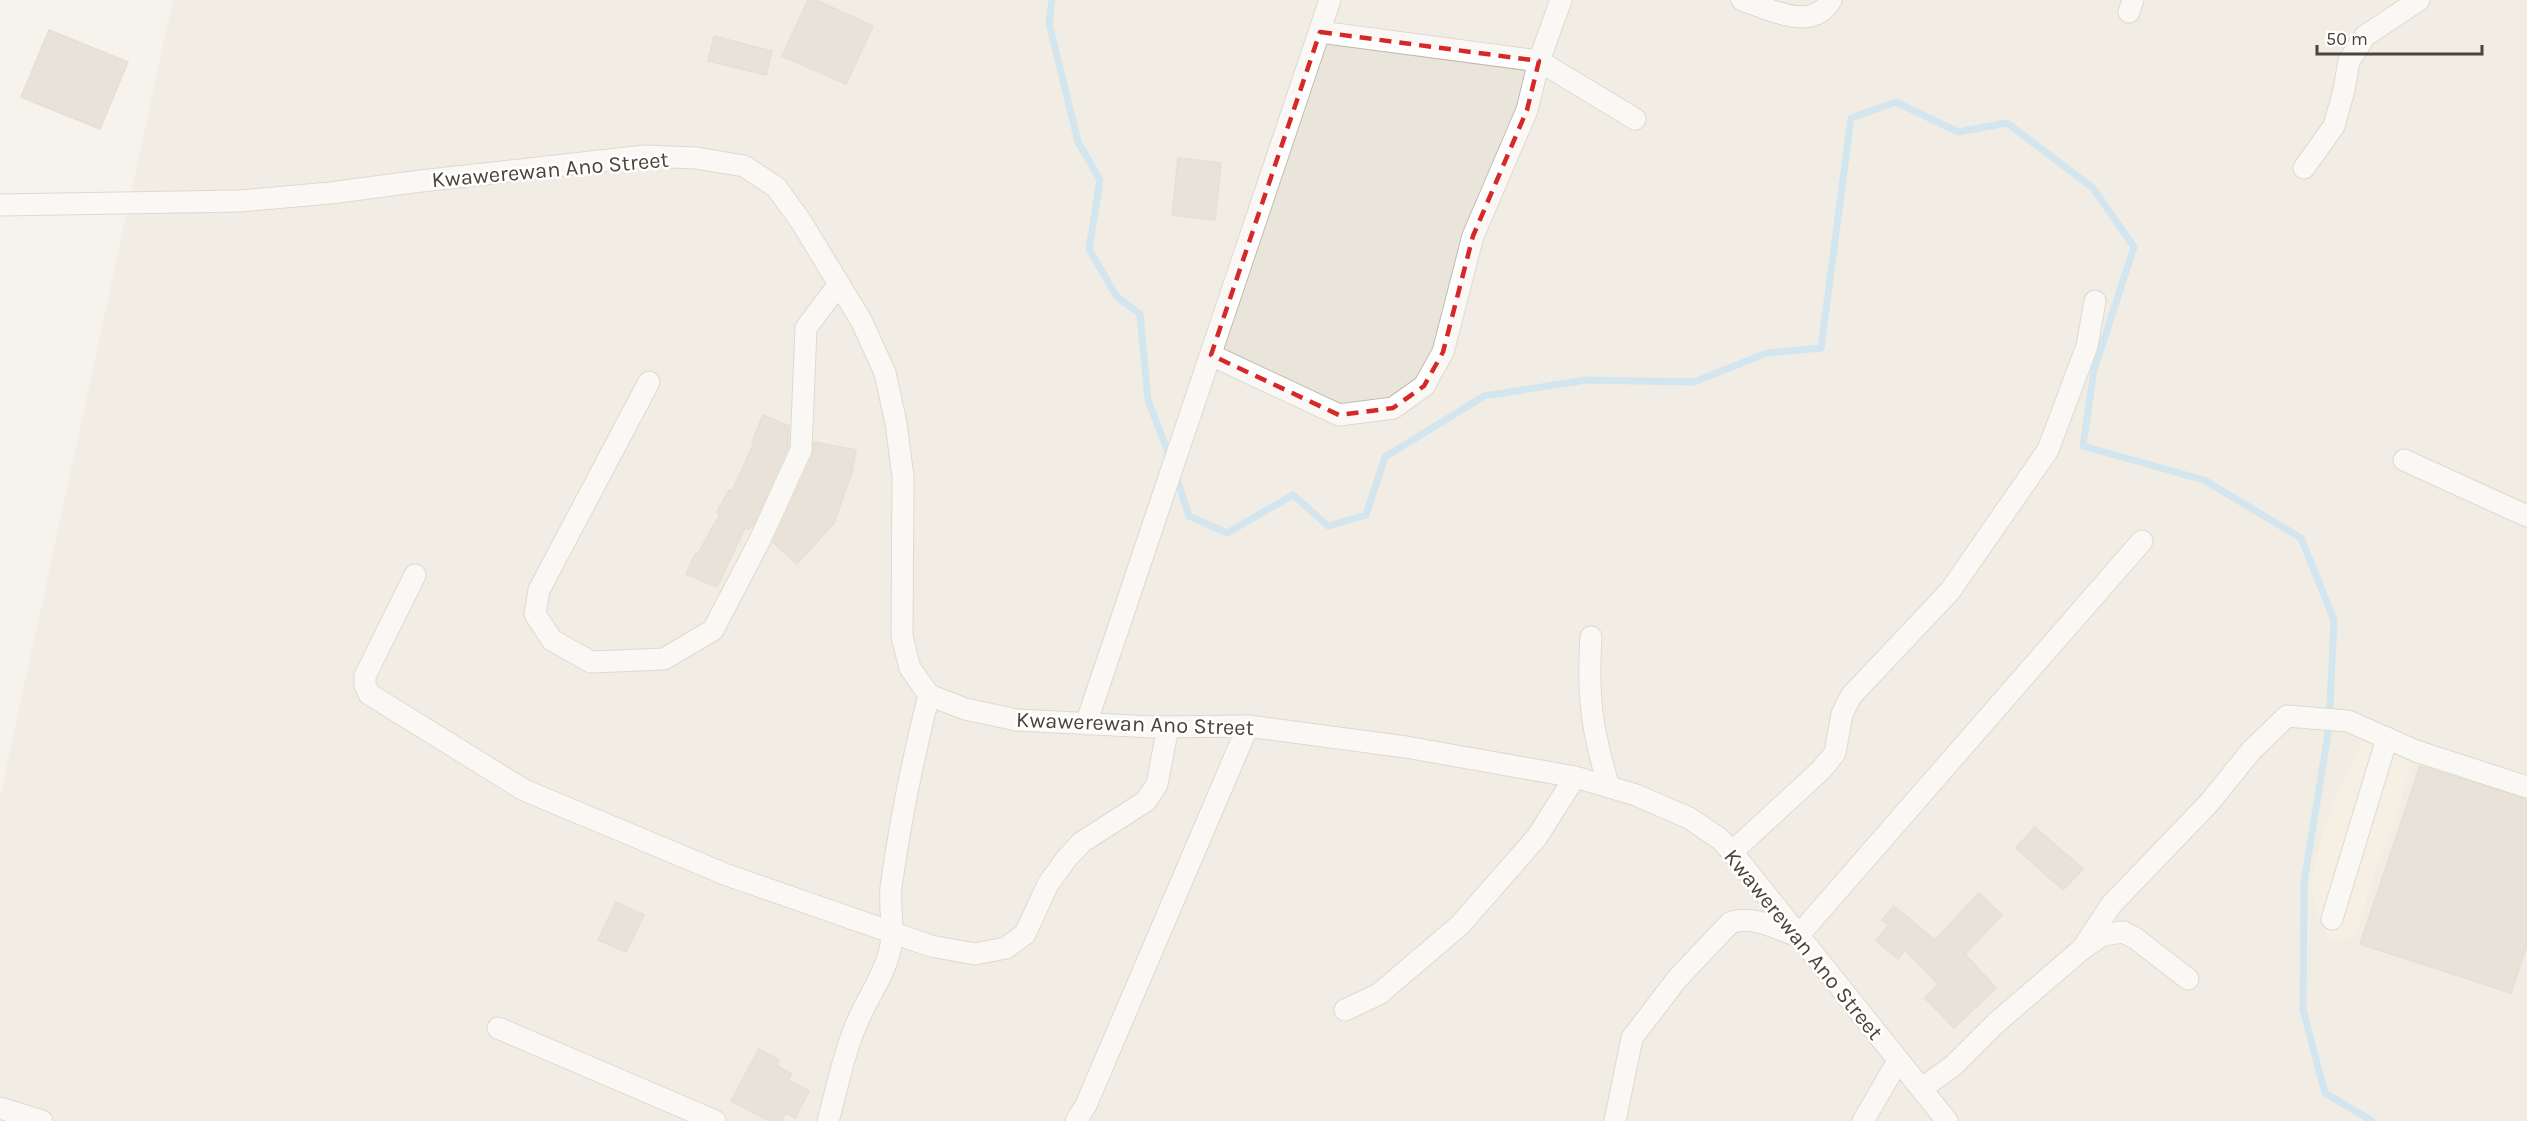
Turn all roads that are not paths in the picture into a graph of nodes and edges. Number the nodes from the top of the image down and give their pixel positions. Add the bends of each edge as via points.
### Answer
1 (1330, 0) edge
2 (1561, 0) edge
3 (1742, 0) edge
4 (1831, 0) edge
5 (2419, 0) edge
6 (1320, 32) junction
7 (1539, 61) junction
8 (1635, 119) dead end
9 (2304, 168) dead end
10 (0, 205) edge
11 (839, 284) junction
12 (2095, 301) dead end
13 (1210, 356) junction
14 (649, 382) dead end
15 (2404, 460) dead end
16 (2527, 516) edge
17 (2142, 540) dead end
18 (415, 575) dead end
19 (1591, 637) dead end
20 (929, 695) junction
21 (1086, 724) junction
22 (1248, 726) junction
23 (1168, 727) junction
24 (2387, 738) junction
25 (1575, 777) junction
26 (1609, 787) junction
27 (2527, 787) edge
28 (1732, 852) junction
29 (2332, 920) dead end
30 (892, 932) junction
31 (1798, 936) junction
32 (2082, 950) junction
33 (2187, 979) dead end
34 (1345, 1010) dead end
35 (498, 1028) dead end
36 (1898, 1061) junction
37 (1922, 1088) junction
38 (0, 1108) edge
39 (42, 1121) edge
40 (715, 1121) edge
41 (828, 1121) edge
42 (1076, 1121) edge
43 (1615, 1121) edge
44 (1863, 1121) edge
45 (1947, 1121) edge

1 - 6 street
2 - 7 street
3 - 4 street via 1799,18 1818,15
5 - 9 street via 2365,36 2349,61 2334,126
6 - 7 street
6 - 13 street
7 - 8 street
7 - 13 street via 1527,110 1473,236 1443,352 1424,386 1393,408 1339,415
10 - 11 street, Kwawerewan Ano Street via 240,201 645,156 696,158 744,166 776,188
11 - 14 street via 806,328 801,450 713,630 664,659 591,662 552,640 535,615 539,590
11 - 20 street, Kwawerewan Ano Street via 885,373 896,423 903,477 902,637 910,668
12 - 28 street via 2087,346 2048,450 1950,591 1851,696 1842,714 1834,753 1821,770
13 - 21 street
15 - 16 street
17 - 31 street
18 - 30 street via 365,676 369,693 524,790 727,875
19 - 26 street via 1588,680 1592,722
20 - 21 street, Kwawerewan Ano Street via 965,709 1017,720
20 - 30 street via 897,845 890,896
21 - 23 street, Kwawerewan Ano Street
22 - 23 street, Kwawerewan Ano Street
22 - 25 street, Kwawerewan Ano Street via 1406,747
22 - 42 street
23 - 30 street via 1157,784 1146,801 1082,842 1048,884 1025,934 1006,948 975,954 931,946
24 - 27 street
24 - 29 street
24 - 32 street via 2348,721 2287,716 2111,905
25 - 26 street, Kwawerewan Ano Street
25 - 34 street via 1537,837 1460,925 1379,994
26 - 28 street, Kwawerewan Ano Street via 1689,818
28 - 31 street, Kwawerewan Ano Street
30 - 41 street via 887,962 855,1026
31 - 36 street, Kwawerewan Ano Street
31 - 43 street via 1751,920 1730,923 1677,979 1632,1038
32 - 33 street via 2103,935 2123,932
32 - 37 street via 1996,1023 1953,1066
35 - 40 street
36 - 37 street, Kwawerewan Ano Street
36 - 44 street
37 - 45 street, Kwawerewan Ano Street
38 - 39 street

